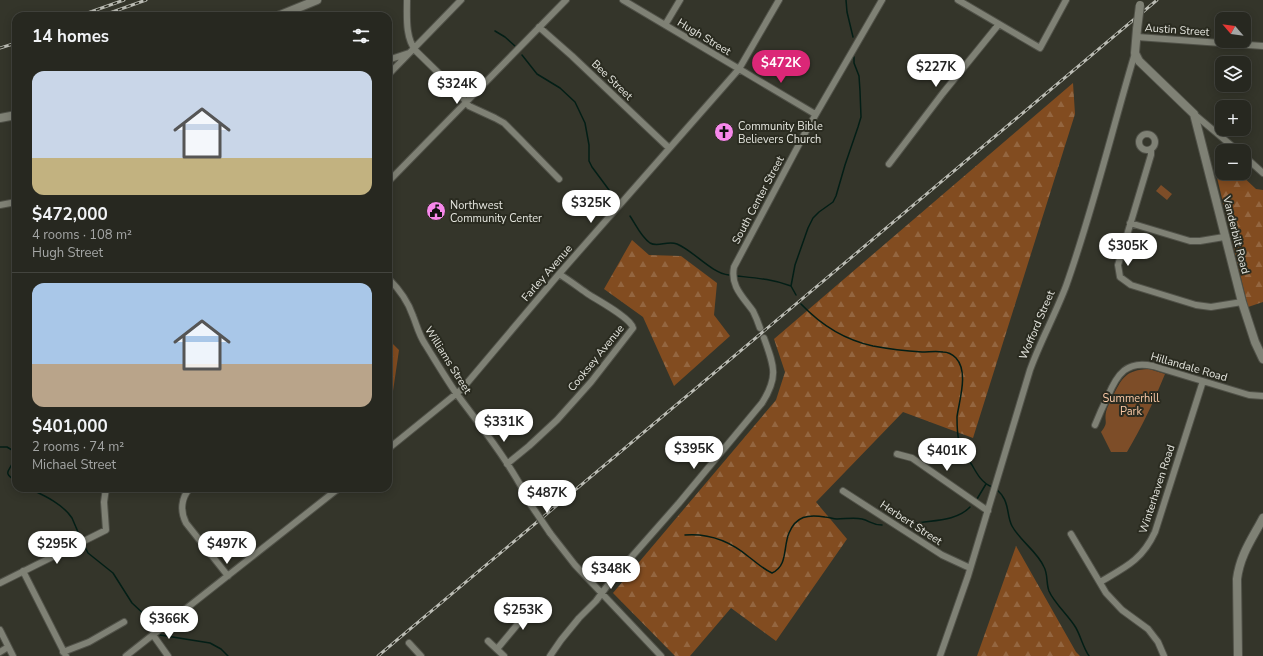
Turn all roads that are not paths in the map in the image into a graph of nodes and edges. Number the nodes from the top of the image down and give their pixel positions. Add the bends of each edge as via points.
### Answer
1 (317, 0) edge
2 (407, 0) edge
3 (461, 0) edge
4 (566, 0) edge
5 (624, 0) edge
6 (680, 0) edge
7 (779, 0) edge
8 (882, 0) edge
9 (958, 0) edge
10 (1066, 0) edge
11 (1140, 3) edge
12 (288, 12) edge
13 (999, 24) junction
14 (665, 25) junction
15 (539, 28) junction
16 (1137, 33) junction
17 (1263, 46) edge
18 (412, 51) junction
19 (1136, 53) junction
20 (392, 58) edge
21 (739, 69) junction
22 (392, 71) edge
23 (467, 102) junction
24 (815, 114) junction
25 (1194, 114) junction
26 (12, 116) edge
27 (0, 118) edge
28 (1230, 144) edge
29 (670, 148) junction
30 (1151, 150) dead end
31 (1251, 162) edge
32 (889, 164) dead end
33 (1263, 173) edge
34 (392, 178) edge
35 (559, 179) dead end
36 (12, 203) edge
37 (0, 205) edge
38 (1130, 223) junction
39 (1224, 237) junction
40 (559, 274) junction
41 (392, 282) edge
42 (1242, 302) junction
43 (760, 328) dead end
44 (764, 338) dead end
45 (1262, 355) edge
46 (1203, 381) junction
47 (457, 394) junction
48 (1263, 396) edge
49 (1095, 424) dead end
50 (392, 446) edge
51 (897, 454) dead end
52 (507, 464) junction
53 (843, 491) dead end
54 (105, 492) edge
55 (187, 492) edge
56 (334, 492) edge
57 (988, 511) junction
58 (1263, 518) edge
59 (1071, 534) dead end
60 (970, 568) junction
61 (23, 571) junction
62 (228, 576) junction
63 (1100, 582) junction
64 (0, 583) edge
65 (602, 593) junction
66 (537, 601) dead end
67 (124, 622) dead end
68 (0, 630) edge
69 (153, 635) junction
70 (488, 641) dead end
71 (409, 644) dead end
72 (8, 647) junction
73 (497, 649) junction
74 (0, 652) edge
75 (65, 654) edge
76 (13, 656) edge
77 (126, 656) edge
78 (168, 656) edge
79 (421, 656) edge
80 (504, 656) edge
81 (550, 656) edge
82 (661, 656) edge
83 (940, 656) edge
84 (1164, 656) edge
85 (1238, 656) edge

1 - 12 street
2 - 18 street
3 - 18 street
4 - 15 street
5 - 14 street, Hugh Street
6 - 14 street
7 - 21 street, Farley Avenue
8 - 24 street, South Center Street
9 - 13 street
10 - 13 street via 1040,48
11 - 16 street, Wofford Street, bridge
13 - 32 street
14 - 21 street, Hugh Street
15 - 23 street
15 - 29 street, Bee Street
16 - 17 street, Austin Street
16 - 19 street, Wofford Street
18 - 20 street
18 - 22 street
18 - 23 street via 437,71
19 - 25 street via 1142,66
19 - 57 street, Wofford Street via 1071,270 1030,370
21 - 24 street, Hugh Street
21 - 29 street, Farley Avenue
23 - 34 street
23 - 35 street via 471,107 504,124
24 - 43 street, South Center Street via 734,267 735,286 753,312
25 - 28 street
25 - 39 street, Vanderbilt Road
26 - 27 street
29 - 40 street, Farley Avenue
30 - 38 street
31 - 33 street
36 - 37 street
38 - 39 street via 1190,241
38 - 42 street via 1118,265 1120,277 1131,285 1196,306 1211,307
39 - 42 street, Vanderbilt Road
40 - 47 street, Farley Avenue
40 - 52 street, Cooksey Avenue via 607,305 633,328 591,382 557,420
41 - 47 street, Williams Street via 406,299 420,336
42 - 45 street, Vanderbilt Road
44 - 65 street via 773,370 772,386 767,395
46 - 48 street, Hillandale Road via 1249,395
46 - 49 street, Hillandale Road via 1148,364 1130,367 1120,373
46 - 63 street, Winterhaven Road via 1151,542 1138,559
47 - 50 street, Farley Avenue
47 - 52 street, Williams Street
51 - 57 street via 912,458
52 - 65 street, Williams Street, bridge via 550,533
53 - 60 street, Herbert Street via 942,555
54 - 61 street via 106,530
55 - 62 street via 182,502 186,523
56 - 62 street
57 - 60 street, Wofford Street
58 - 85 street via 1245,549 1238,569
59 - 63 street
60 - 83 street, Wofford Street
61 - 64 street
61 - 75 street
62 - 69 street
63 - 84 street via 1113,602 1148,630 1158,642
65 - 81 street
65 - 82 street, Williams Street
66 - 73 street
67 - 75 street
68 - 72 street
69 - 77 street
69 - 78 street
70 - 73 street
71 - 79 street
72 - 74 street
72 - 76 street
73 - 80 street

